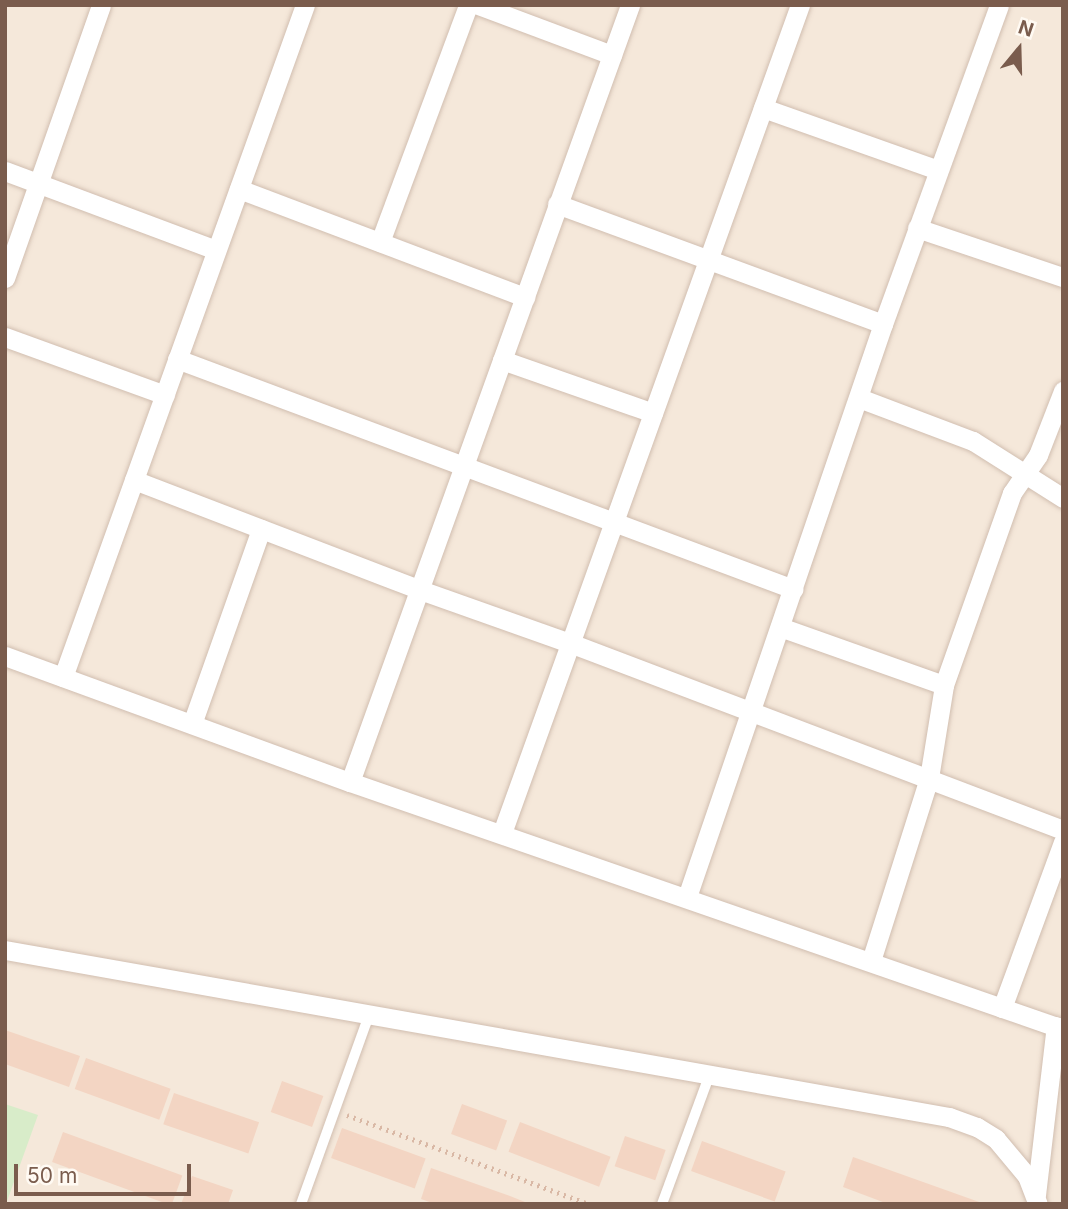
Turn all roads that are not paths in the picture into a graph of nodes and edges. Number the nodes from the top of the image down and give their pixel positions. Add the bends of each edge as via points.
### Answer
1 (101, 5) edge
2 (305, 5) edge
3 (468, 5) edge
4 (478, 5) edge
5 (630, 5) edge
6 (800, 5) edge
7 (999, 5) edge
8 (612, 55) junction
9 (763, 108) junction
10 (938, 170) junction
11 (5, 171) edge
12 (37, 183) junction
13 (239, 189) junction
14 (557, 204) junction
15 (917, 228) junction
16 (380, 242) junction
17 (216, 250) junction
18 (707, 260) junction
19 (1063, 277) edge
20 (5, 278) edge
21 (525, 297) junction
22 (883, 324) junction
23 (5, 337) edge
24 (177, 359) junction
25 (502, 360) junction
26 (1063, 391) edge
27 (165, 395) junction
28 (859, 398) junction
29 (653, 413) junction
30 (464, 466) junction
31 (1024, 474) junction
32 (134, 480) junction
33 (1063, 498) edge
34 (614, 522) junction
35 (261, 529) junction
36 (793, 589) junction
37 (420, 590) junction
38 (780, 627) junction
39 (570, 643) junction
40 (5, 656) edge
41 (63, 677) junction
42 (944, 685) junction
43 (751, 711) junction
44 (192, 724) junction
45 (929, 778) junction
46 (351, 782) junction
47 (1063, 830) edge
48 (502, 833) junction
49 (1063, 842) edge
50 (687, 897) junction
51 (5, 950) edge
52 (872, 961) junction
53 (1002, 1008) junction
54 (369, 1015) junction
55 (1059, 1027) edge
56 (709, 1076) junction
57 (1037, 1200) edge
58 (301, 1204) edge
59 (662, 1204) edge

1 - 12 street
2 - 13 street
3 - 16 street
4 - 8 street
5 - 8 street
6 - 9 street
7 - 10 street
8 - 14 street
9 - 10 street
9 - 18 street
10 - 15 street
11 - 12 street
12 - 17 street
12 - 20 street
13 - 16 street
13 - 17 street
14 - 18 street
14 - 21 street
15 - 19 street
15 - 22 street
16 - 21 street
17 - 24 street
18 - 22 street
18 - 29 street
21 - 25 street
22 - 28 street
23 - 27 street
24 - 27 street
24 - 30 street
25 - 29 street
25 - 30 street
26 - 31 street via 1049,432
27 - 32 street
28 - 31 street via 973,441
28 - 36 street
29 - 34 street
30 - 34 street
30 - 37 street
31 - 33 street
31 - 42 street via 1012,493
32 - 35 street
32 - 41 street
34 - 36 street
34 - 39 street
35 - 37 street
35 - 44 street
36 - 38 street
37 - 39 street
37 - 46 street
38 - 42 street
38 - 43 street
39 - 43 street
39 - 48 street
40 - 41 street
41 - 44 street
42 - 45 street
43 - 45 street
43 - 50 street
44 - 46 street
45 - 47 street
45 - 52 street
46 - 48 street
48 - 50 street
49 - 53 street
50 - 52 street
51 - 54 street
52 - 53 street
53 - 55 street
54 - 56 street
54 - 58 lane
55 - 57 street
56 - 57 street via 949,1117 977,1127 1014,1158
56 - 59 lane

